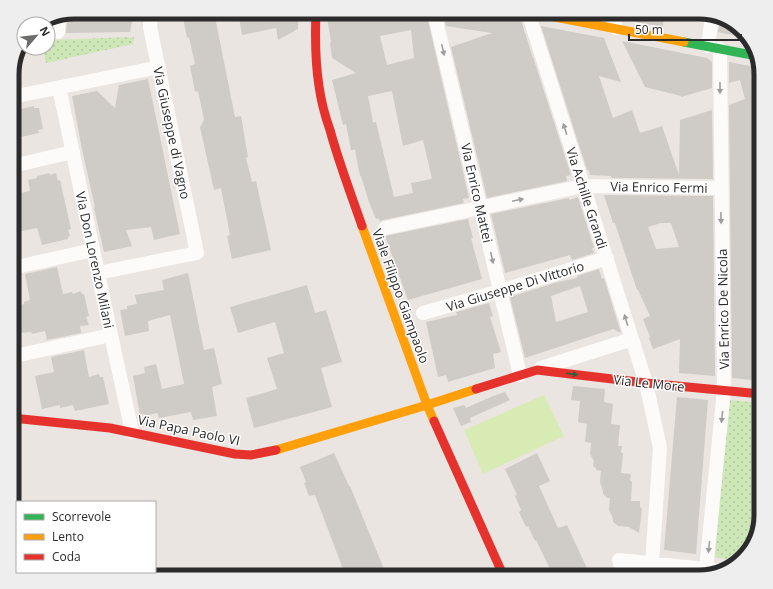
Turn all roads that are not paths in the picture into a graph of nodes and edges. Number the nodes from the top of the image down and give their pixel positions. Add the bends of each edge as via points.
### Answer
1 (151, 19) edge
2 (316, 19) edge
3 (436, 19) edge
4 (530, 19) edge
5 (566, 19) edge
6 (613, 19) edge
7 (59, 21) edge
8 (712, 21) edge
9 (616, 28) junction
10 (58, 32) dead end
11 (714, 48) junction
12 (750, 55) edge
13 (159, 68) junction
14 (59, 87) junction
15 (19, 96) edge
16 (73, 152) junction
17 (19, 164) edge
18 (583, 186) junction
19 (721, 188) junction
20 (480, 208) junction
21 (385, 228) dead end
22 (93, 250) junction
23 (607, 258) junction
24 (19, 266) edge
25 (98, 273) junction
26 (500, 292) junction
27 (423, 313) dead end
28 (111, 335) junction
29 (632, 339) junction
30 (19, 355) edge
31 (537, 370) junction
32 (520, 375) junction
33 (646, 383) junction
34 (724, 390) junction
35 (754, 393) edge
36 (427, 405) junction
37 (19, 419) edge
38 (132, 432) junction
39 (652, 564) junction
40 (706, 569) joint
41 (501, 570) edge
42 (622, 570) edge

1 - 13 street, Via Giuseppe di Vagno
2 - 36 street, Viale Filippo Giampaolo via 316,69 330,134
3 -> 20 street, Via Enrico Mattei
18 -> 4 street, Via Achille Grandi
5 - 9 street
6 - 9 street
7 - 10 street
8 - 11 street, Via Enrico De Nicola
9 - 11 street
11 - 12 street
11 -> 19 street, Via Enrico De Nicola
13 - 14 street
13 - 25 street, Via Giuseppe di Vagno via 197,253
14 - 15 street
14 - 16 street, Via Don Lorenzo Milani
16 - 17 street
16 - 22 street, Via Don Lorenzo Milani
18 - 19 street, Via Enrico Fermi
20 -> 18 street, Via Enrico Fermi
18 - 23 street, Via Achille Grandi
19 -> 34 street, Via Enrico De Nicola
20 - 21 street, Via Enrico Fermi
20 -> 26 street, Via Enrico Mattei
22 - 24 street
22 - 25 street, Via Don Lorenzo Milani
23 - 26 street, Via Giuseppe Di Vittorio
29 -> 23 street, Via Achille Grandi
25 - 28 street, Via Don Lorenzo Milani
26 - 27 street, Via Giuseppe Di Vittorio
26 - 32 street, Via Enrico Mattei
28 - 30 street
28 - 38 street, Via Don Lorenzo Milani
29 - 31 street, Via Le More
29 - 33 street, Via Achille Grandi
31 - 32 street, Via Le More
31 -> 33 street, Via Le More
32 - 36 street, Via Le More
33 - 34 street, Via Le More
33 - 39 street, Via Achille Grandi via 660,448
34 - 35 street, Via Le More
34 -> 40 street, Via Enrico De Nicola
36 - 38 street, Via Papa Paolo VI via 251,455 235,454
36 - 41 street, Viale Filippo Giampaolo
37 - 38 street, Via Papa Paolo VI
39 - 40 street
39 - 42 street via 619,560

